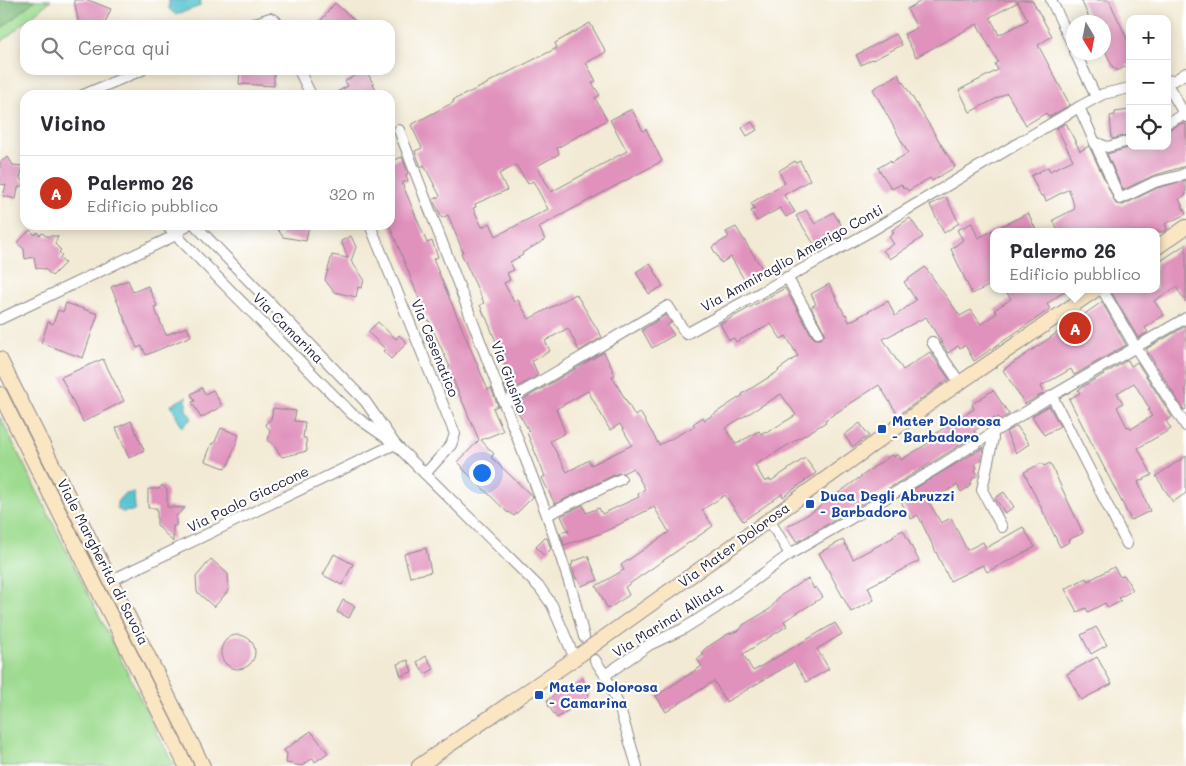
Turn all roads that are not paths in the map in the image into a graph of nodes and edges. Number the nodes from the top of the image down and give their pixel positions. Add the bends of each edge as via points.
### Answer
1 (1051, 0) edge
2 (1066, 31) edge
3 (1080, 60) edge
4 (1186, 73) edge
5 (130, 75) edge
6 (301, 75) edge
7 (1171, 81) edge
8 (1126, 89) edge
9 (96, 90) edge
10 (309, 90) edge
11 (1171, 90) edge
12 (1100, 96) junction
13 (1079, 107) junction
14 (1185, 116) edge
15 (1171, 121) edge
16 (399, 130) dead end
17 (1095, 142) junction
18 (1126, 142) edge
19 (1186, 173) edge
20 (1186, 227) edge
21 (171, 230) edge
22 (181, 230) edge
23 (200, 230) edge
24 (372, 230) edge
25 (176, 235) junction
26 (1160, 245) edge
27 (787, 277) junction
28 (1091, 293) edge
29 (1104, 293) edge
30 (0, 319) edge
31 (1185, 319) edge
32 (818, 333) dead end
33 (932, 342) dead end
34 (1136, 348) junction
35 (0, 359) edge
36 (960, 383) junction
37 (0, 394) edge
38 (1052, 396) junction
39 (504, 403) junction
40 (1186, 426) edge
41 (991, 433) junction
42 (395, 444) junction
43 (425, 474) junction
44 (621, 479) dead end
45 (547, 515) junction
46 (769, 520) junction
47 (1002, 527) dead end
48 (1127, 544) dead end
49 (790, 554) junction
50 (112, 580) junction
51 (584, 637) dead end
52 (578, 657) junction
53 (596, 660) dead end
54 (605, 675) junction
55 (186, 766) edge
56 (203, 766) edge
57 (419, 766) edge
58 (637, 766) edge

1 - 2 street
3 - 12 street
4 - 7 street
5 - 9 street
6 - 10 street
8 - 12 street, Via Ammiraglio Amerigo Conti
11 - 14 street
12 - 13 street, Via Ammiraglio Amerigo Conti
13 - 17 street
13 - 27 street, Via Ammiraglio Amerigo Conti
14 - 15 street
16 - 39 street, Via Giusino
17 - 18 street via 1107,147
17 - 19 street via 1120,199 1155,182
20 - 26 street
21 - 25 street, Via Camarina
22 - 25 street
23 - 42 street, Via Camarina via 366,401
24 - 43 street, Via Cesenatico via 455,434 451,445
25 - 30 street
25 - 42 street, Via Camarina via 352,414
27 - 32 street
27 - 39 street, Via Ammiraglio Amerigo Conti via 686,334 668,306
28 - 36 street, Via Mater Dolorosa
29 - 34 street
31 - 34 street, Via Marinai Alliata
33 - 36 street
34 - 38 street, Via Marinai Alliata
34 - 40 street
35 - 50 street, Viale Margherita di Savoia
36 - 46 street, Via Mater Dolorosa
37 - 55 street, Viale Margherita di Savoia
38 - 41 street, Via Marinai Alliata
38 - 48 street
39 - 45 street, Via Giusino
41 - 47 street via 993,438 982,490
41 - 49 street, Via Marinai Alliata
42 - 43 street, Via Camarina
42 - 50 street, Via Paolo Giaccone
43 - 52 street, Via Camarina via 540,588
44 - 45 street
45 - 51 street, Via Giusino
46 - 49 street
46 - 52 street, Via Mater Dolorosa, bridge
49 - 54 street, Via Marinai Alliata via 684,629 649,645
50 - 56 street, Viale Margherita di Savoia
52 - 57 street, Via Mater Dolorosa
53 - 54 street
54 - 58 street, Via Marinai Alliata via 619,706

